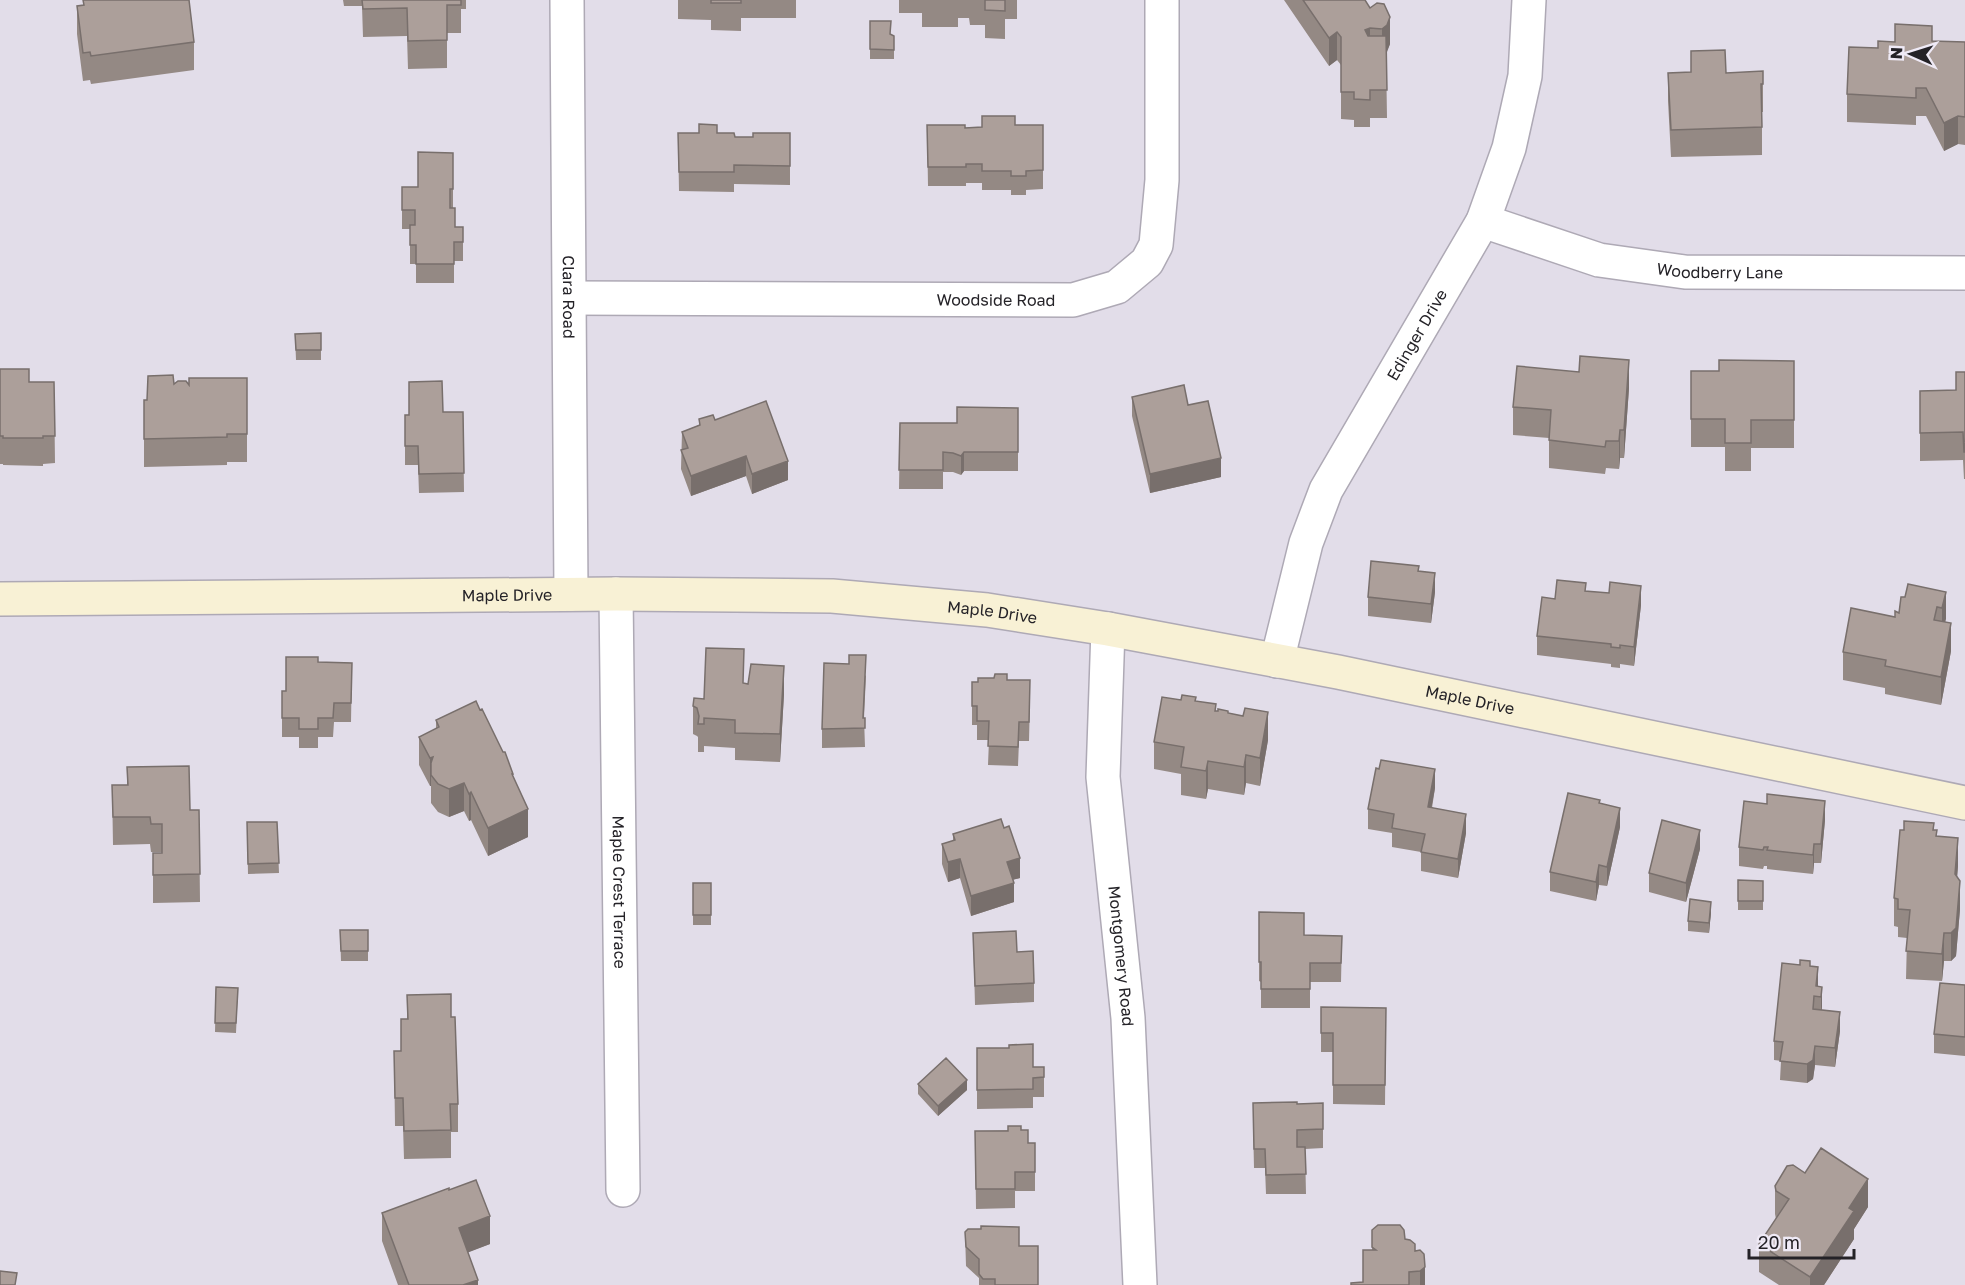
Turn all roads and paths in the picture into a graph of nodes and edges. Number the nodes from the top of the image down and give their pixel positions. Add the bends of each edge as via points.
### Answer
1 (567, 0) edge
2 (1162, 0) edge
3 (1529, 0) edge
4 (1484, 221) junction
5 (1965, 273) edge
6 (570, 298) junction
7 (571, 594) junction
8 (616, 594) junction
9 (0, 599) edge
10 (1108, 629) junction
11 (1277, 661) junction
12 (1965, 803) edge
13 (623, 1190) dead end
14 (1140, 1285) edge

1 - 6 street, Clara Road
2 - 6 street, Woodside Road via 1162,180 1156,245 1147,262 1117,287 1073,300
3 - 4 street, Edinger Drive via 1525,76 1509,148
4 - 5 street, Woodberry Lane via 1599,260 1685,272
4 - 11 street, Edinger Drive via 1326,490 1306,543
6 - 7 street, Clara Road
7 - 8 street, Maple Drive
7 - 9 street, Maple Drive
8 - 10 street, Maple Drive via 832,596 987,610
8 - 13 street, Maple Crest Terrace
10 - 11 street, Maple Drive
10 - 14 street, Montgomery Road via 1103,777 1128,1018
11 - 12 street, Maple Drive

